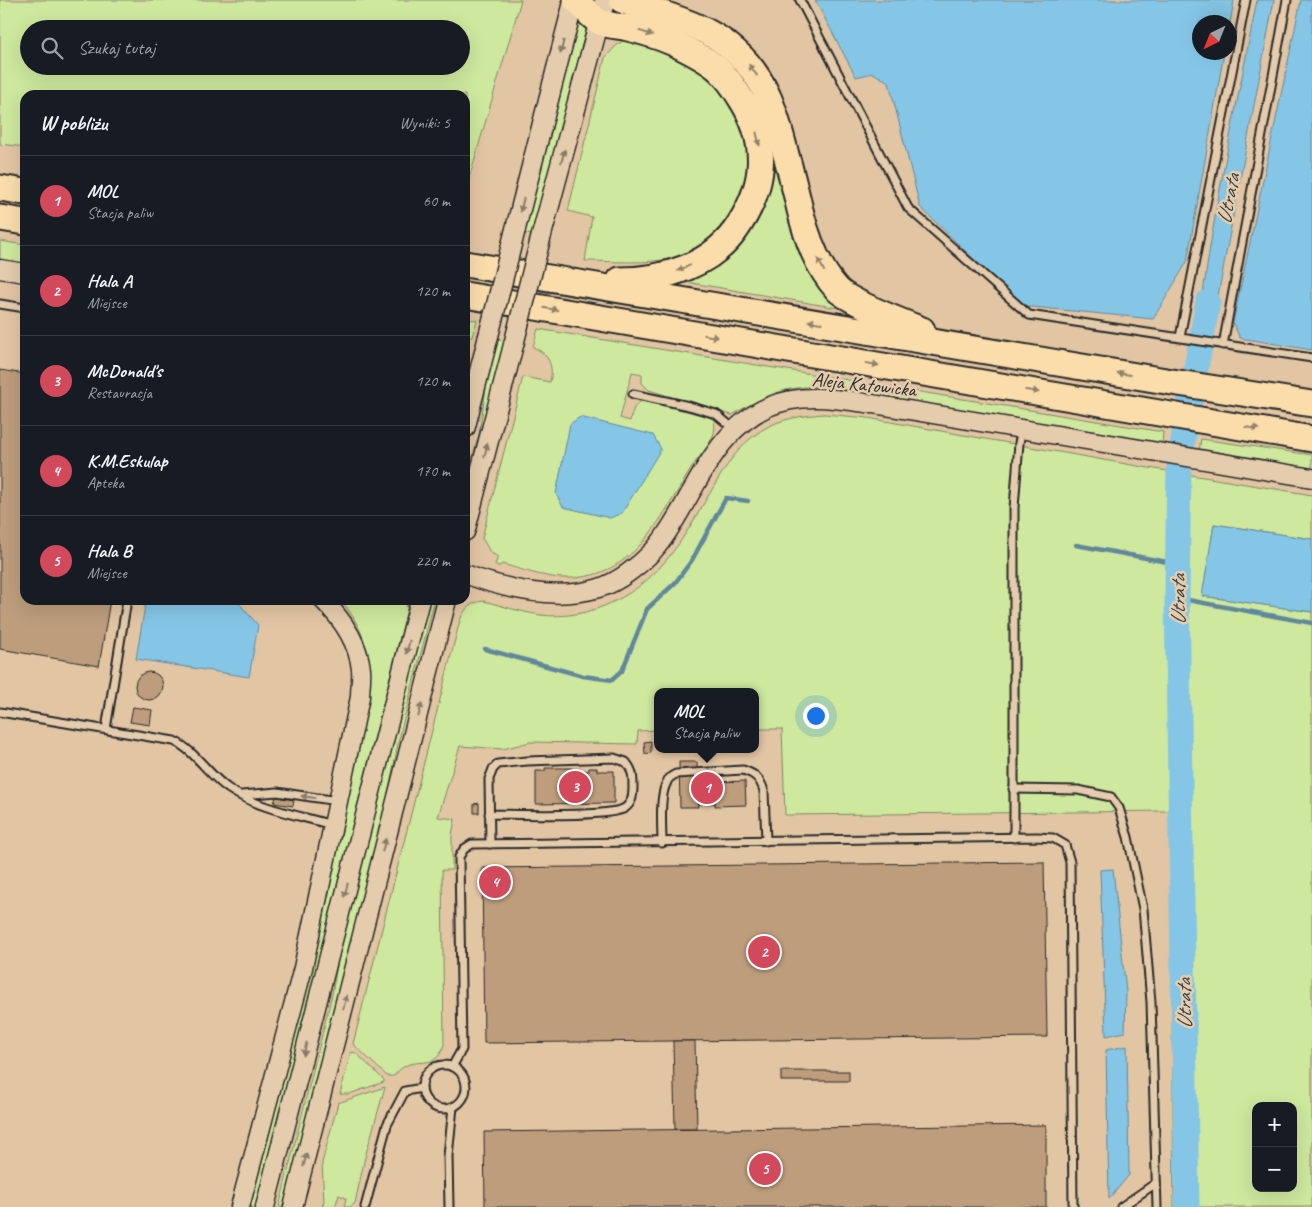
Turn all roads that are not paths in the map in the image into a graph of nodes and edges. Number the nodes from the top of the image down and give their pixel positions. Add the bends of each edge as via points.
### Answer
1 (575, 0) edge
2 (622, 0) edge
3 (800, 0) edge
4 (1246, 0) edge
5 (1287, 0) edge
6 (602, 11) edge
7 (0, 188) edge
8 (20, 191) edge
9 (0, 218) edge
10 (20, 221) edge
11 (470, 265) edge
12 (0, 269) edge
13 (20, 272) edge
14 (558, 279) junction
15 (470, 296) edge
16 (0, 304) edge
17 (20, 307) edge
18 (1180, 337) junction
19 (1223, 344) junction
20 (966, 347) junction
21 (1312, 358) edge
22 (633, 394) dead end
23 (1312, 404) edge
24 (470, 408) edge
25 (734, 429) junction
26 (1022, 429) junction
27 (1312, 439) edge
28 (1312, 478) edge
29 (470, 512) edge
30 (470, 576) edge
31 (126, 605) edge
32 (327, 605) edge
33 (419, 605) edge
34 (447, 605) edge
35 (0, 712) edge
36 (106, 729) junction
37 (1013, 789) junction
38 (241, 795) junction
39 (338, 801) junction
40 (489, 814) junction
41 (333, 826) junction
42 (1014, 838) junction
43 (766, 841) junction
44 (662, 843) junction
45 (490, 844) junction
46 (452, 1067) junction
47 (422, 1088) junction
48 (453, 1107) junction
49 (1156, 1184) junction
50 (240, 1207) edge
51 (265, 1207) edge
52 (293, 1207) edge
53 (364, 1207) edge
54 (449, 1207) edge
55 (1073, 1207) edge
56 (1121, 1207) edge
57 (1157, 1207) edge

1 - 6 highway
1 -> 24 main road, bridge
20 -> 2 highway via 856,302 838,290 822,270 807,234 772,101 753,68 717,36
3 - 18 lane via 908,208 1029,315
4 - 18 lane
5 - 19 lane
6 -> 14 highway via 642,32 672,42 717,68 749,110 761,150 760,173 746,215 737,228 710,254 684,270 641,280
29 -> 6 main road, bridge
7 - 8 highway
9 - 10 highway
11 - 14 highway
12 - 13 street
20 -> 14 highway
15 -> 27 highway
16 - 17 lane
18 - 19 lane
19 - 21 lane
23 -> 20 highway
22 - 25 lane via 716,414
25 - 26 street, Aleja Katowicka via 768,407 808,398 873,404
25 - 30 street, Aleja Katowicka via 710,459 661,542 645,559 614,581 580,592 545,593
26 - 28 street, Aleja Katowicka
26 - 37 lane via 1014,508
31 - 36 lane
32 - 39 street via 346,627 361,668 360,697
33 -> 51 street
52 -> 34 street
35 - 36 lane
36 - 38 lane via 182,744 211,775
37 - 42 lane
37 - 49 lane via 1078,790 1111,797 1119,808 1143,909 1151,1002
39 -> 38 lane via 277,792
38 - 41 lane via 268,807
39 - 41 street
40 - 40 lane via 614,812 624,808 634,796 633,773 626,762 614,758 502,763 490,775
40 - 45 lane
41 - 50 street via 303,968
42 - 43 lane
42 - 55 lane via 1053,838 1065,845 1070,862
43 - 44 lane
43 - 44 lane via 764,790 753,774 743,770 676,774 670,778 663,798
44 - 45 lane
45 - 46 lane via 472,844 459,857 462,1049
46 - 47 lane via 432,1069 426,1074
46 - 48 lane via 463,1077 466,1090 460,1102
47 - 48 lane via 432,1106
47 - 53 lane via 405,1091 387,1125
48 - 54 lane via 448,1156
49 - 56 lane
49 - 57 lane

